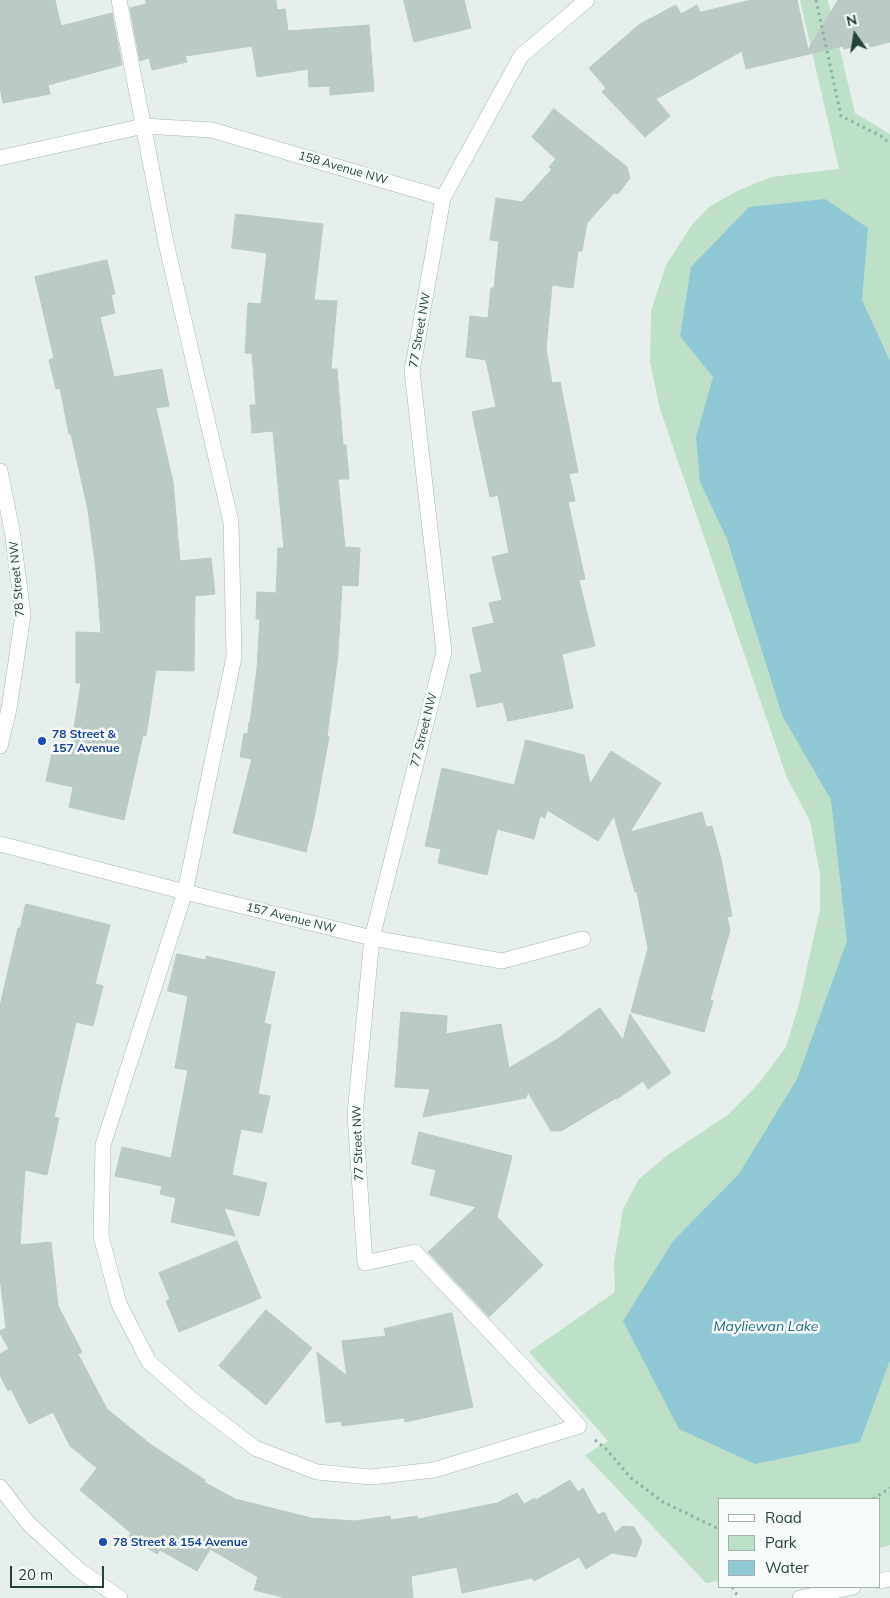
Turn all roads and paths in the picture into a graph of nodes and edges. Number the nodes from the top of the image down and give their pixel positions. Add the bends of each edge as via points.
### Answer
1 (119, 0) edge
2 (587, 0) edge
3 (816, 0) edge
4 (144, 126) junction
5 (890, 144) edge
6 (0, 158) edge
7 (443, 198) junction
8 (0, 472) edge
9 (0, 746) edge
10 (0, 844) edge
11 (185, 892) junction
12 (372, 938) junction
13 (583, 939) dead end
14 (579, 1426) junction
15 (0, 1487) edge
16 (890, 1488) edge
17 (875, 1498) edge
18 (718, 1529) edge
19 (848, 1588) edge
20 (120, 1598) edge
21 (800, 1598) edge

1 - 4 street
2 - 7 street via 521,56
3 - 5 path via 841,116
4 - 6 street, 158 Avenue NW
4 - 7 street, 158 Avenue NW via 212,130
4 - 11 street via 166,243 231,522 234,657
7 - 12 street, 77 Street NW via 412,371 444,652
8 - 9 street, 78 Street NW via 12,530 23,615
10 - 11 street, 157 Avenue NW
11 - 12 street, 157 Avenue NW
11 - 14 street via 103,1144 101,1236 119,1304 149,1362 255,1448 317,1472 371,1477 434,1470
12 - 13 street, 157 Avenue NW via 502,961
12 - 14 street, 77 Street NW via 355,1114 365,1263 415,1252
14 - 18 path via 606,1449 631,1478 663,1502
15 - 20 street via 28,1524 79,1570
16 - 17 path
19 - 21 street

